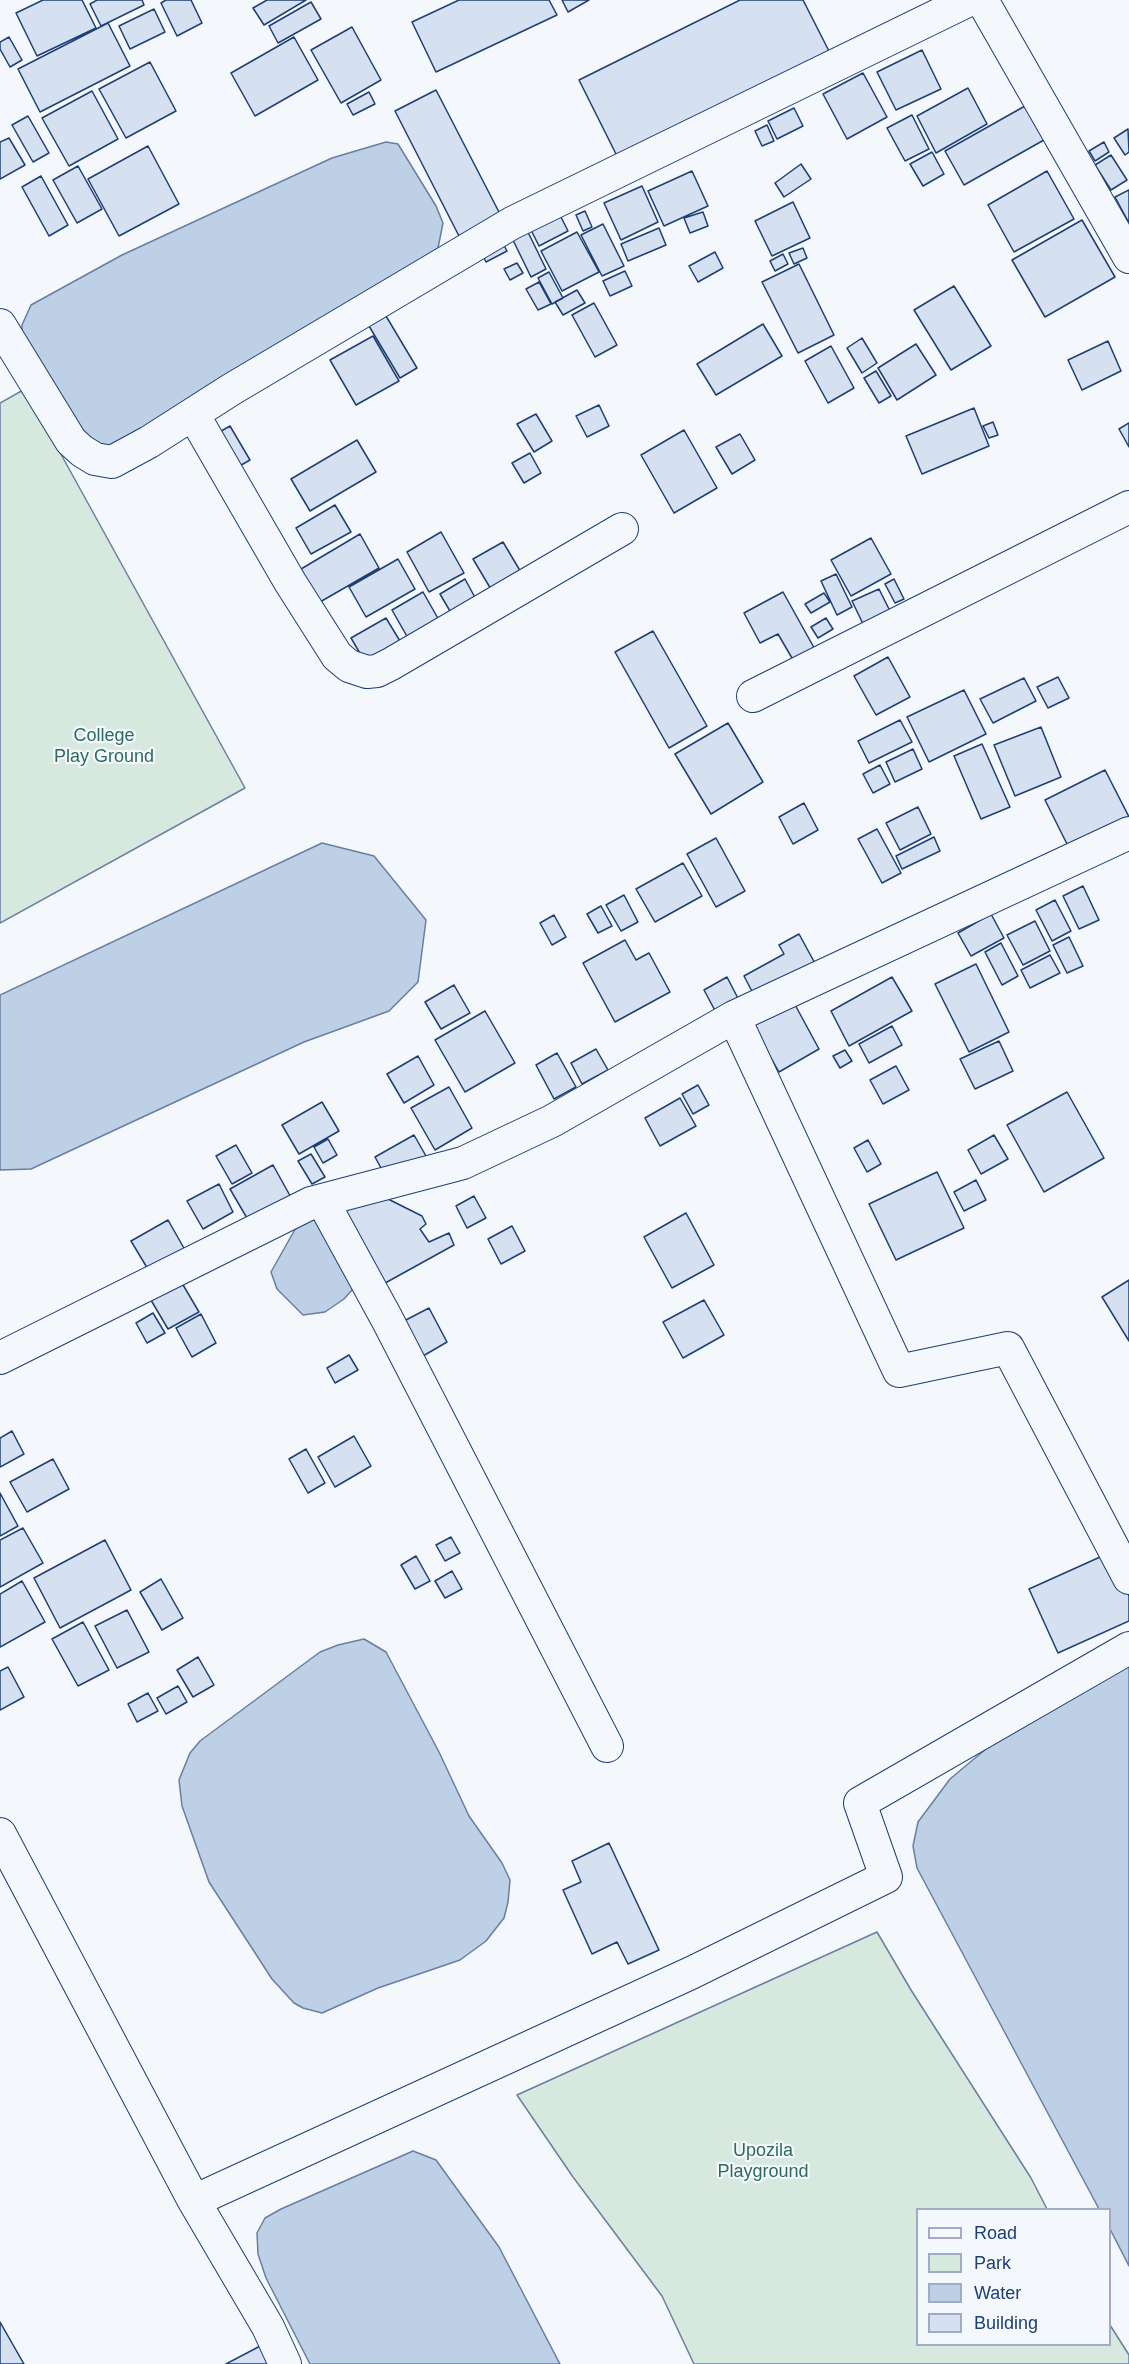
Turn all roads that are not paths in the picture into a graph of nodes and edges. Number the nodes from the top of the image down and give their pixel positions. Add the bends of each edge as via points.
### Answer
1 (969, 0) edge
2 (982, 0) edge
3 (1129, 257) edge
4 (0, 324) edge
5 (193, 414) junction
6 (1129, 507) edge
7 (622, 529) dead end
8 (753, 696) dead end
9 (1129, 833) edge
10 (734, 1017) junction
11 (322, 1200) junction
12 (0, 1358) edge
13 (1129, 1578) edge
14 (1129, 1648) edge
15 (607, 1746) dead end
16 (0, 1834) edge
17 (194, 2201) junction
18 (285, 2364) edge

1 - 5 street via 512,223
2 - 3 street
4 - 5 street via 71,441 95,459 112,462
5 - 7 street via 337,656 349,666 367,672 391,664
6 - 8 street
9 - 10 street
10 - 11 street via 552,1121 463,1163
10 - 13 street via 899,1371 1008,1348
11 - 12 street
11 - 15 street
14 - 17 street via 860,1803 886,1877 691,1973
16 - 17 street
17 - 18 street via 268,2327

